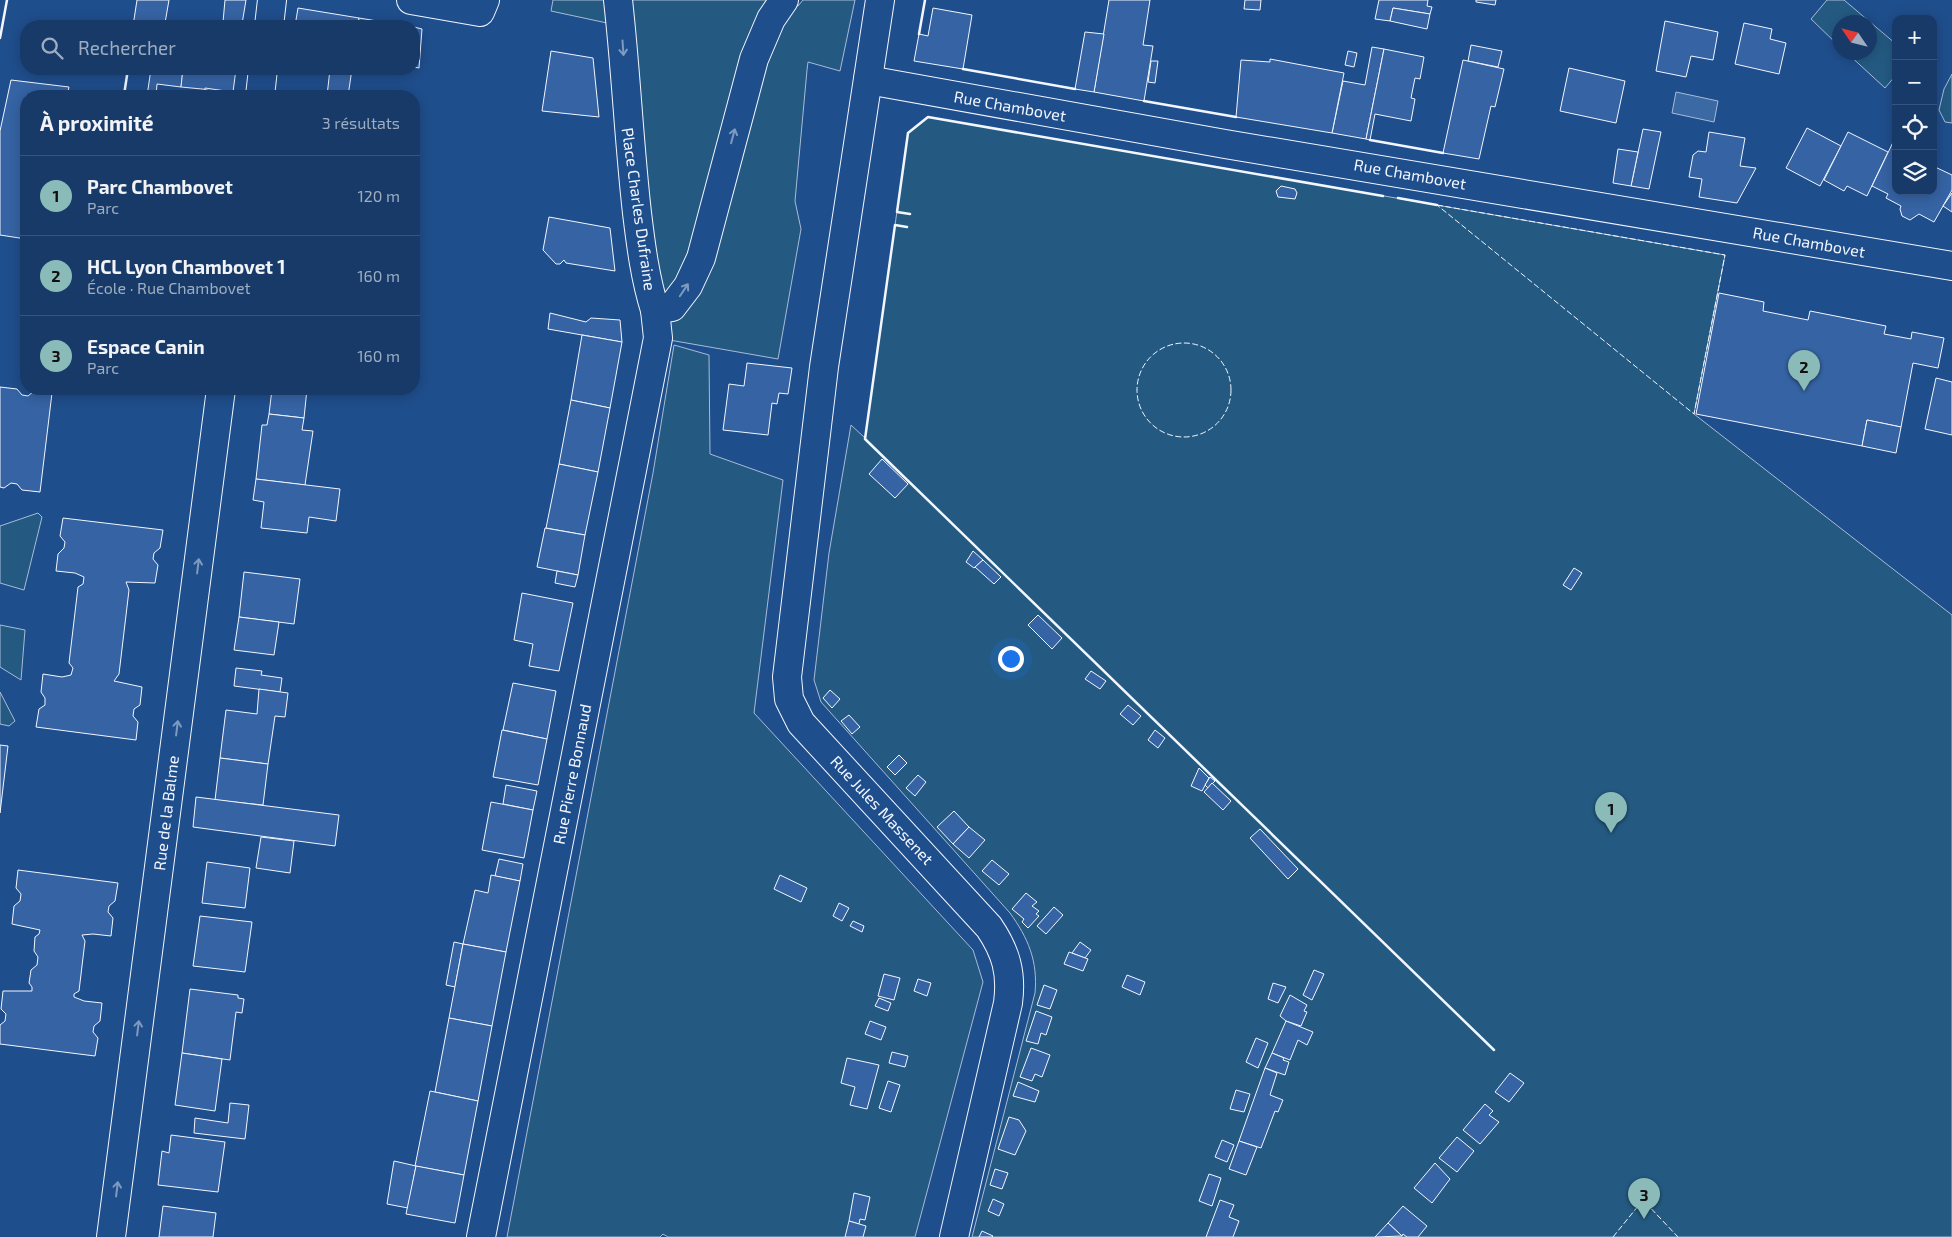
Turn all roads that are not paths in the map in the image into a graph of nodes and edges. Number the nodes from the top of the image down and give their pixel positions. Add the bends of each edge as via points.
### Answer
1 (272, 0) edge
2 (411, 0) edge
3 (618, 0) edge
4 (784, 0) edge
5 (880, 0) edge
6 (482, 6) edge
7 (270, 20) edge
8 (262, 75) edge
9 (868, 80) junction
10 (261, 90) edge
11 (1952, 266) edge
12 (655, 310) junction
13 (220, 395) edge
14 (111, 1237) edge
15 (481, 1237) edge
16 (954, 1237) edge

1 - 7 street
2 - 6 street
3 -> 12 street, Place Charles Dufraine via 630,154 646,282
12 -> 4 street, Place Charles Dufraine via 672,307 688,286 700,258 754,59 771,19
5 - 9 street
8 - 10 street
9 - 11 street, Rue Chambovet via 1225,144
9 - 16 street, Rue Jules Massenet via 824,367 786,677 789,699 801,723 989,927 1008,962 1011,982 1008,1003
12 - 15 street, Rue Pierre Bonnaud via 658,338
14 -> 13 street, Rue de la Balme

